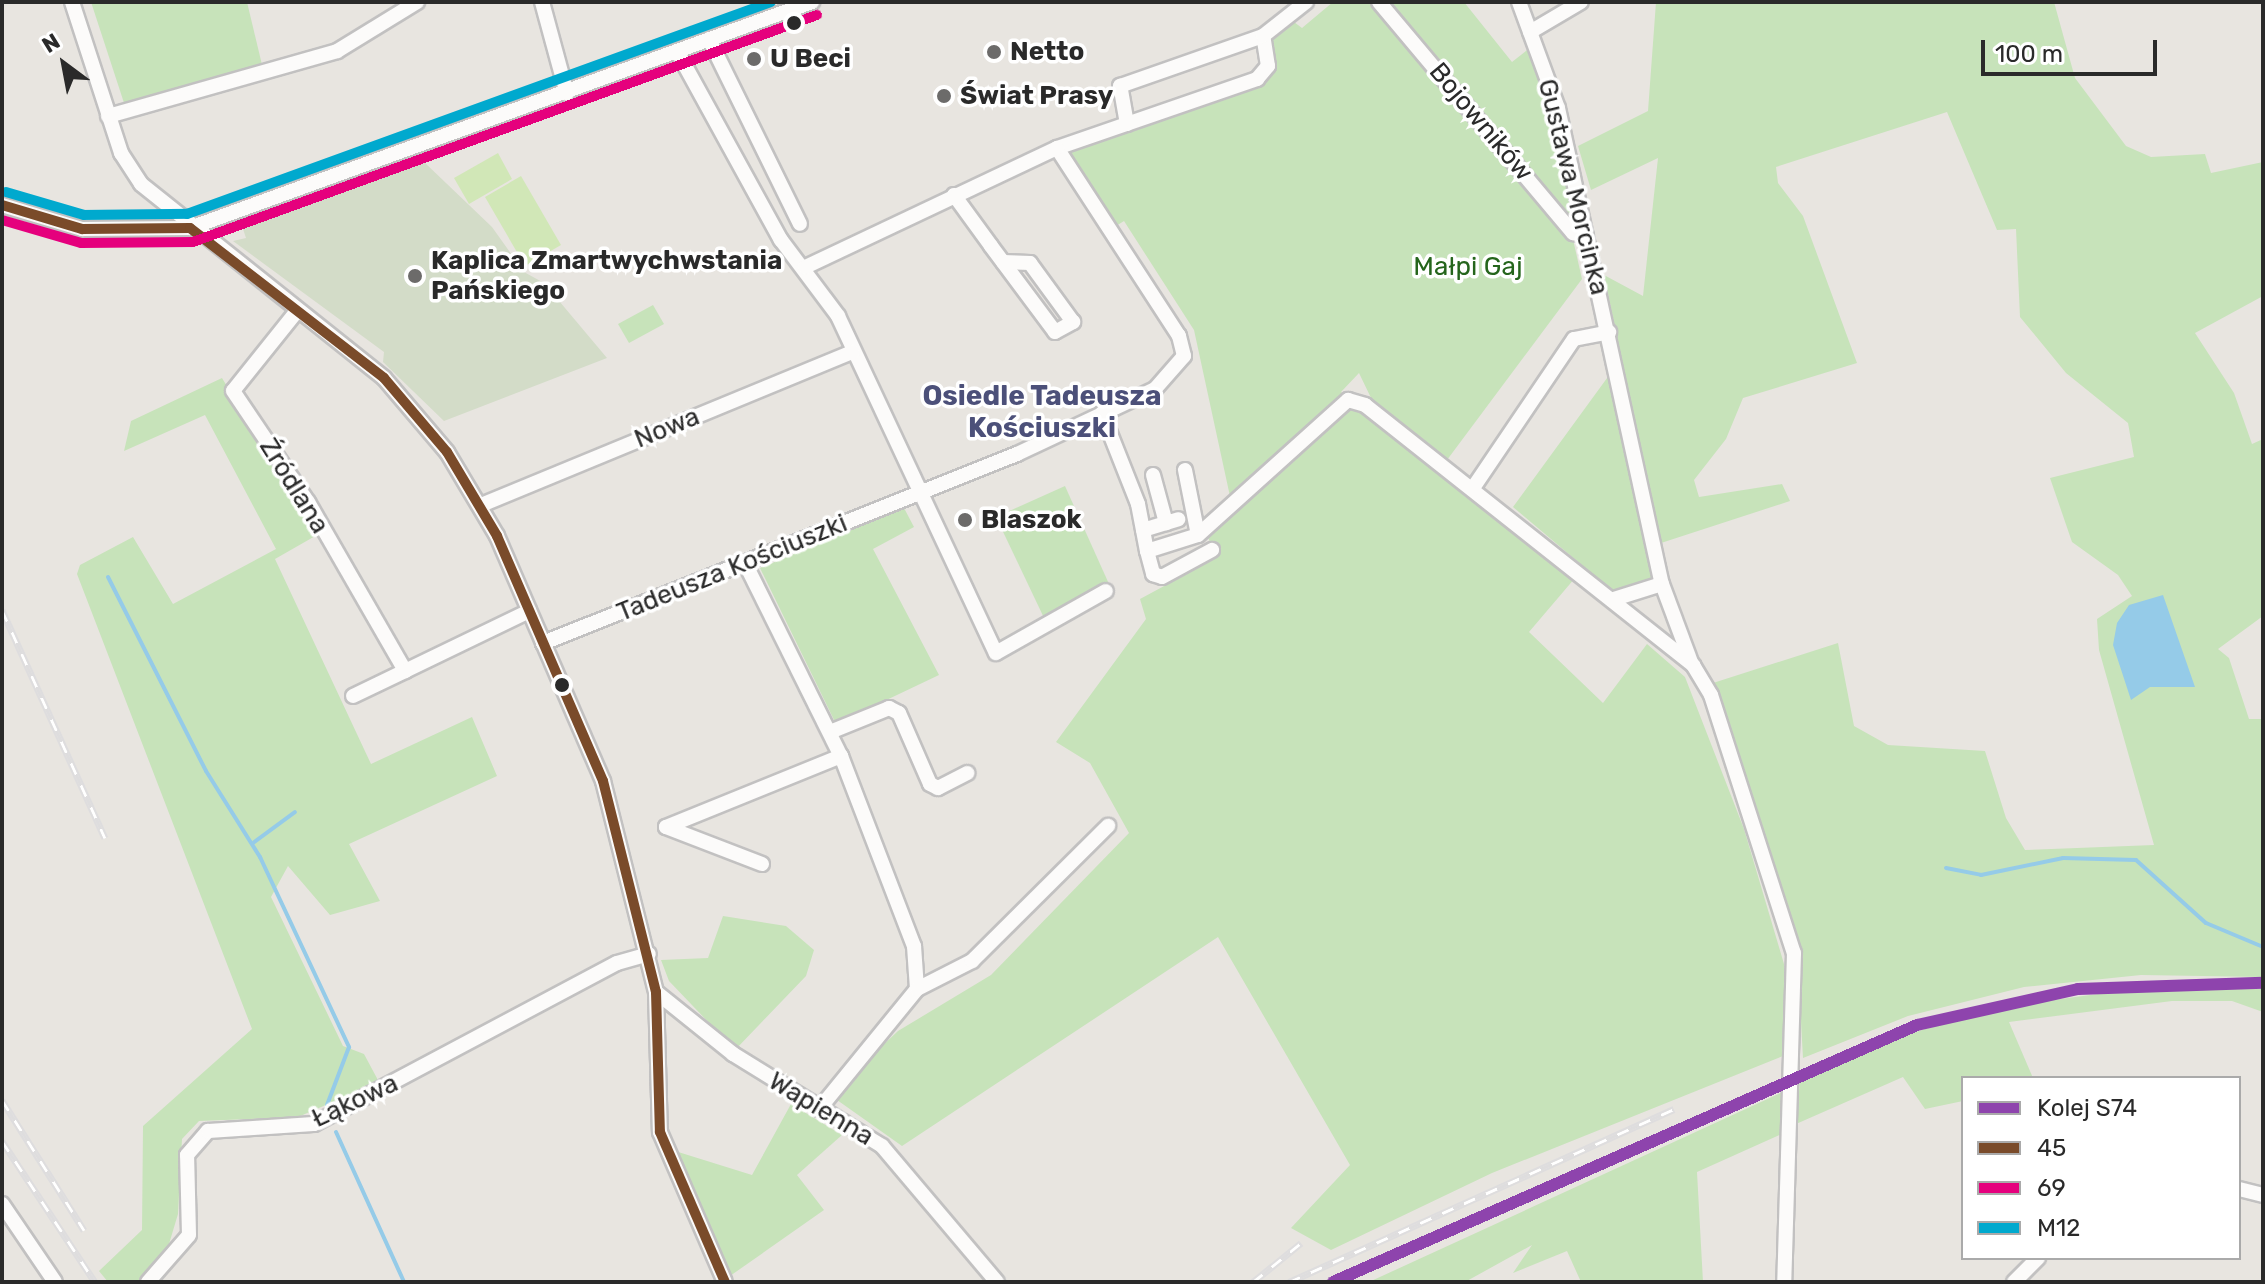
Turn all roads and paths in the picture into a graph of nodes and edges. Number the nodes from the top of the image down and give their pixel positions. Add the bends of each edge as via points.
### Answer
1 (72, 2) edge
2 (417, 2) edge
3 (542, 2) edge
4 (812, 2) edge
5 (1306, 2) edge
6 (1379, 2) edge
7 (1519, 2) edge
8 (1581, 2) edge
9 (1530, 32) junction
10 (1263, 36) junction
11 (709, 39) junction
12 (677, 51) junction
13 (567, 94) junction
14 (108, 116) junction
15 (1127, 124) junction
16 (1057, 148) junction
17 (954, 195) junction
18 (158, 201) junction
19 (2, 205) edge
20 (223, 219) junction
21 (800, 224) dead end
22 (190, 228) junction
23 (152, 232) junction
24 (1586, 235) junction
25 (1003, 262) junction
26 (805, 267) junction
27 (269, 289) junction
28 (297, 311) junction
29 (1609, 330) junction
30 (853, 352) junction
31 (1102, 413) junction
32 (1185, 470) dead end
33 (1153, 475) dead end
34 (1473, 488) junction
35 (921, 493) junction
36 (481, 505) junction
37 (1143, 530) junction
38 (1198, 535) junction
39 (1212, 550) dead end
40 (1147, 551) junction
41 (745, 563) junction
42 (1662, 584) junction
43 (1106, 591) dead end
44 (1614, 599) junction
45 (529, 611) junction
46 (543, 643) junction
47 (1693, 665) junction
48 (405, 671) junction
49 (353, 696) dead end
50 (830, 732) junction
51 (841, 756) junction
52 (967, 773) dead end
53 (1108, 826) dead end
54 (762, 864) dead end
55 (649, 954) junction
56 (917, 989) junction
57 (656, 992) junction
58 (819, 1109) junction
59 (2241, 1190) edge
60 (2263, 1195) edge
61 (2, 1204) edge
62 (2036, 1260) edge
63 (55, 1282) edge
64 (148, 1282) edge
65 (725, 1282) edge
66 (997, 1282) edge
67 (1784, 1282) edge
68 (2014, 1282) edge

1 - 14 street
2 - 14 street via 337,51
3 - 13 street
4 - 11 street
5 - 10 street
6 - 24 street, Bojowników via 1573,233
7 - 9 street, Gustawa Morcinka
8 - 9 street
9 - 24 street, Gustawa Morcinka via 1558,108
10 - 15 street via 1268,66 1257,79
10 - 15 street via 1120,86
11 - 12 street
11 - 21 street
12 - 13 street
12 - 26 street via 781,240
13 - 20 street
14 - 18 street via 128,166
15 - 16 street
16 - 17 street
16 - 31 street via 1179,336 1184,356 1155,389
17 - 25 street
17 - 26 street
18 - 22 street
18 - 23 street
19 - 23 street via 82,229
20 - 22 street
20 - 27 street via 227,250
22 - 23 street
22 - 27 street
24 - 29 street, Gustawa Morcinka
25 - 25 street via 1055,332 1073,322 1030,263
26 - 30 street
27 - 28 street
28 - 36 street via 414,408
28 - 48 street, Źródlana via 233,391 308,502
29 - 34 street via 1574,339
29 - 42 street, Gustawa Morcinka
30 - 35 street
30 - 36 street, Nowa
31 - 35 street
31 - 37 street
32 - 38 street
33 - 37 street via 1172,521
34 - 38 street via 1365,405 1348,400
34 - 44 street
35 - 41 street, Tadeusza Kościuszki
35 - 43 street via 996,653
36 - 45 street
37 - 40 street
38 - 40 street
39 - 40 street via 1162,577 1153,574
41 - 46 street, Tadeusza Kościuszki
41 - 50 street
42 - 44 street
42 - 47 street, Gustawa Morcinka
44 - 47 street
45 - 46 street
45 - 48 street
46 - 55 street via 603,781
47 - 67 street via 1711,695 1794,953
48 - 49 street
50 - 51 street
50 - 52 street via 889,708 899,713 930,784 938,788
51 - 54 street via 666,827
51 - 56 street via 914,946
53 - 56 street via 972,961
55 - 57 street
55 - 64 street, Łąkowa via 617,963 314,1124 208,1131 187,1155 189,1235
56 - 58 street
57 - 58 street, Wapienna via 733,1054
57 - 65 street via 660,1132
58 - 66 street, Wapienna via 882,1146
59 - 60 street
61 - 63 street
62 - 68 street

